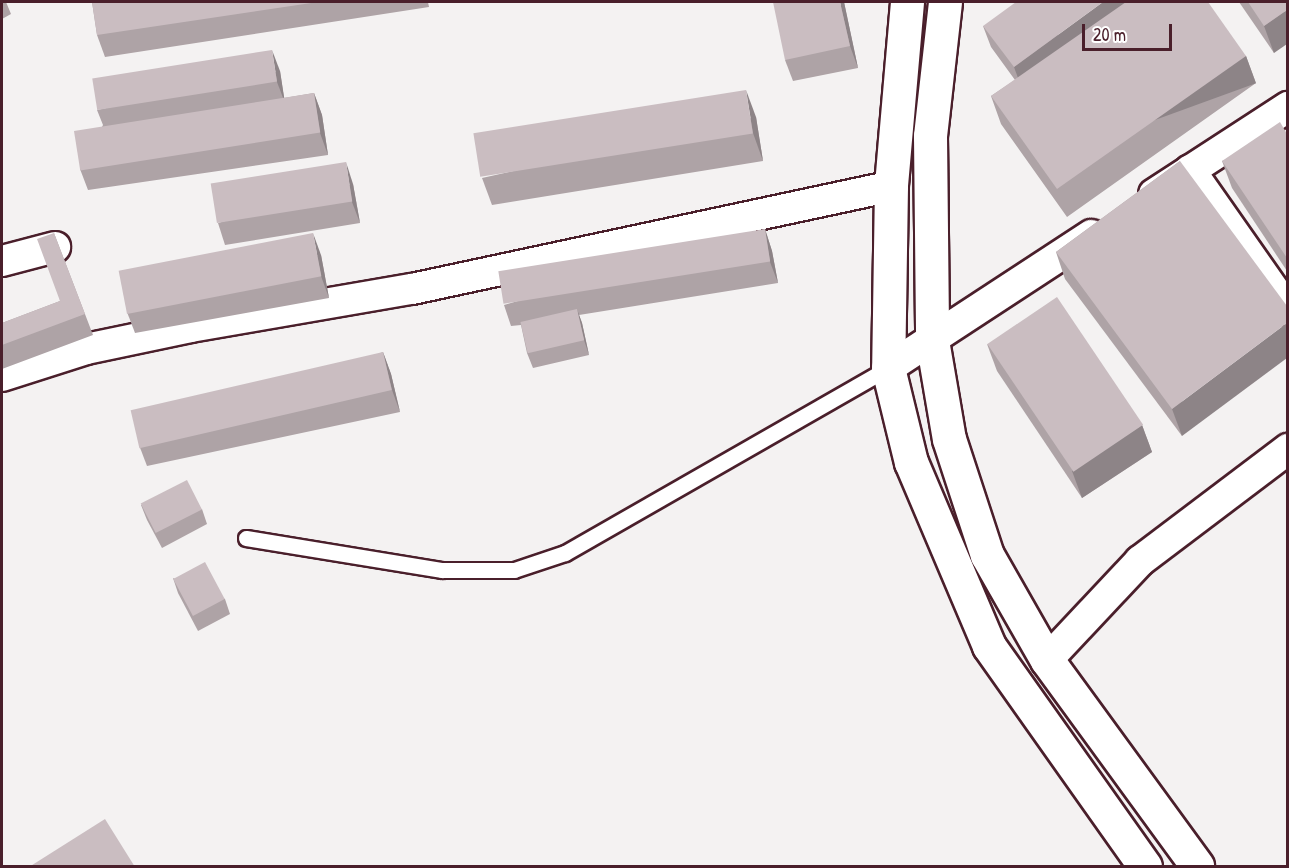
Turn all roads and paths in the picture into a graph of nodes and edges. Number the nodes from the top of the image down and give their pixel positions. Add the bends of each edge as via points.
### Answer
1 (907, 2) edge
2 (945, 2) edge
3 (1287, 107) edge
4 (1190, 170) junction
5 (891, 186) junction
6 (55, 248) edge
7 (2, 261) edge
8 (1287, 310) edge
9 (932, 340) junction
10 (888, 368) junction
11 (2, 376) edge
12 (1287, 449) edge
13 (246, 538) dead end
14 (1047, 660) junction
15 (1145, 867) edge
16 (1197, 867) edge

1 - 5 main road
2 - 9 main road via 930,136
3 - 4 street
4 - 8 street
4 - 9 street
5 - 10 main road
5 - 11 street via 412,289 168,332
6 - 7 street
9 - 10 street
9 - 14 main road via 949,439 987,555
10 - 13 lane via 566,553 514,570 442,570
10 - 15 main road via 911,462 989,645
12 - 14 street via 1140,561
14 - 16 main road

